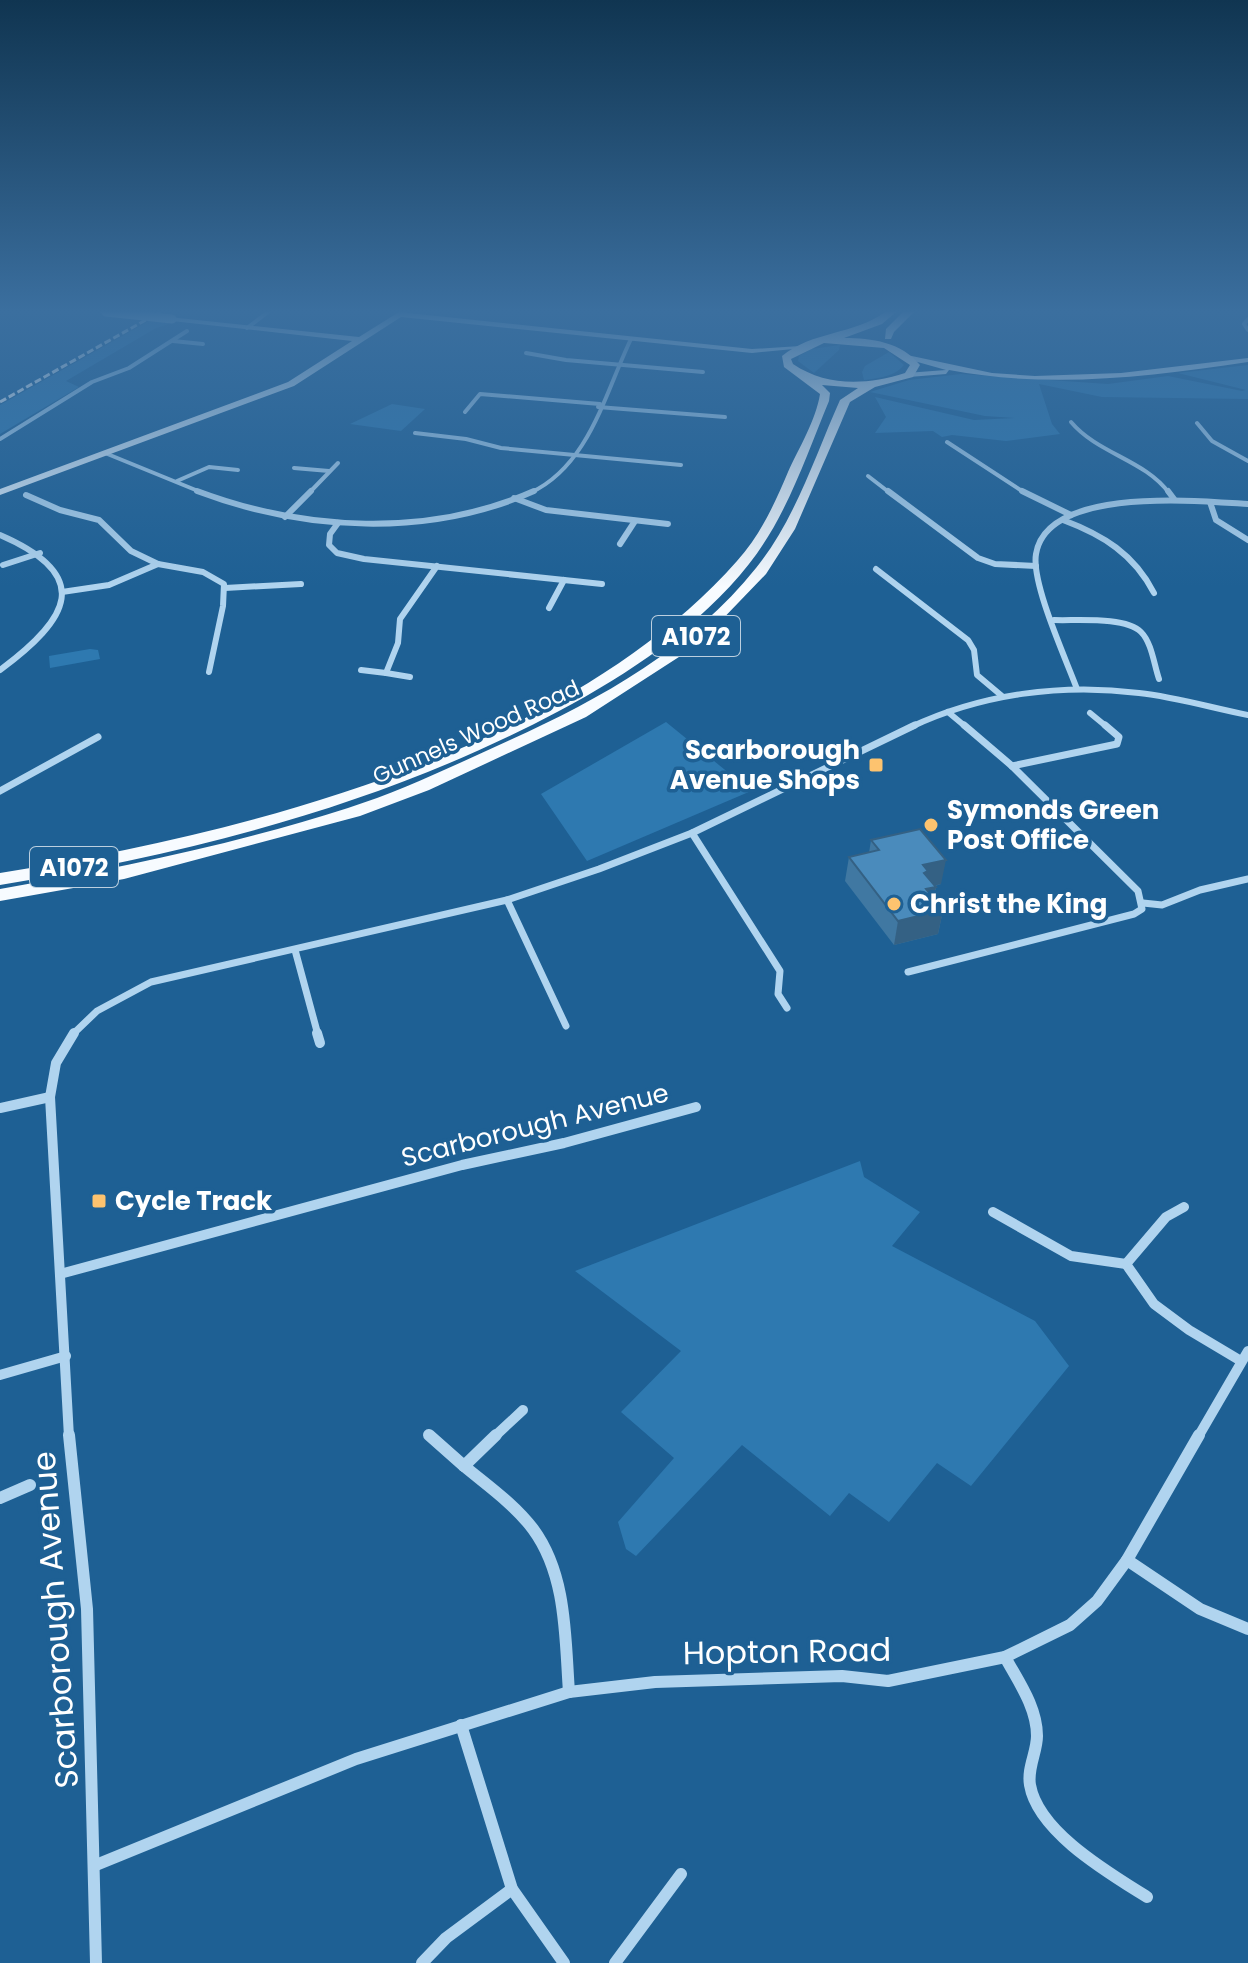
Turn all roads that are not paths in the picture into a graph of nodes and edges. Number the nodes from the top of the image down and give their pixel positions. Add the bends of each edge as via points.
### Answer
1 (57, 404) edge
2 (238, 404) edge
3 (472, 404) edge
4 (575, 404) edge
5 (823, 404) edge
6 (843, 404) edge
7 (599, 406) junction
8 (465, 412) dead end
9 (725, 417) dead end
10 (1071, 422) dead end
11 (1197, 423) dead end
12 (415, 433) dead end
13 (0, 439) edge
14 (947, 442) dead end
15 (105, 453) junction
16 (575, 457) junction
17 (214, 460) dead end
18 (1248, 461) edge
19 (338, 463) dead end
20 (681, 465) dead end
21 (209, 467) junction
22 (294, 468) dead end
23 (238, 470) dead end
24 (329, 471) junction
25 (868, 476) dead end
26 (177, 481) junction
27 (0, 492) edge
28 (26, 495) dead end
29 (514, 498) junction
30 (1174, 499) junction
31 (1210, 502) junction
32 (1248, 504) edge
33 (1072, 515) junction
34 (285, 517) junction
35 (1062, 520) junction
36 (635, 521) junction
37 (338, 523) junction
38 (668, 524) dead end
39 (0, 535) edge
40 (1248, 540) edge
41 (620, 544) dead end
42 (40, 553) junction
43 (158, 564) junction
44 (3, 565) edge
45 (437, 566) junction
46 (1036, 566) junction
47 (876, 569) dead end
48 (564, 580) junction
49 (301, 584) dead end
50 (602, 584) dead end
51 (225, 588) junction
52 (62, 592) junction
53 (1154, 593) dead end
54 (549, 608) dead end
55 (1054, 620) junction
56 (0, 662) edge
57 (9, 664) junction
58 (0, 670) edge
59 (361, 670) dead end
60 (209, 672) dead end
61 (386, 673) junction
62 (410, 677) dead end
63 (1159, 679) dead end
64 (1077, 689) junction
65 (1002, 696) junction
66 (948, 712) junction
67 (1090, 713) dead end
68 (1248, 715) edge
69 (98, 737) dead end
70 (1012, 766) junction
71 (0, 791) edge
72 (692, 833) junction
73 (0, 879) edge
74 (1248, 879) edge
75 (0, 895) edge
76 (507, 900) junction
77 (1143, 903) junction
78 (295, 950) junction
79 (908, 972) dead end
80 (787, 1008) dead end
81 (566, 1026) dead end
82 (320, 1043) dead end
83 (50, 1097) junction
84 (696, 1107) dead end
85 (0, 1108) edge
86 (1184, 1207) dead end
87 (993, 1212) dead end
88 (1126, 1264) junction
89 (60, 1274) junction
90 (66, 1356) junction
91 (1245, 1356) edge
92 (0, 1375) edge
93 (523, 1410) dead end
94 (429, 1435) dead end
95 (464, 1466) junction
96 (30, 1485) dead end
97 (0, 1498) edge
98 (1127, 1560) junction
99 (1248, 1629) edge
100 (1005, 1657) junction
101 (569, 1692) junction
102 (461, 1725) junction
103 (96, 1865) junction
104 (681, 1874) dead end
105 (512, 1889) junction
106 (1147, 1897) dead end
107 (96, 1963) edge
108 (422, 1963) edge
109 (564, 1963) edge
110 (615, 1963) edge

1 - 13 street
2 - 15 street
3 - 8 street
4 - 7 street
5 - 73 main road, Gunnels Wood Road / A1072 via 766,529 745,562 713,599 614,675 503,734 362,790 148,852
6 - 75 main road, Gunnels Wood Road / A1072 via 789,529 761,571 708,626 638,679 580,714 354,812 139,869
7 - 9 street
7 - 16 street
10 - 30 street via 1081,438 1164,485
11 - 18 street via 1212,441
12 - 16 street
14 - 33 street via 1038,501
15 - 26 street
15 - 27 street
16 - 20 street
16 - 29 street via 552,481
17 - 21 street
19 - 24 street
21 - 23 street
21 - 26 street
22 - 24 street
24 - 34 street
25 - 46 street via 978,558
26 - 34 street
28 - 43 street via 99,520 131,551
29 - 36 street via 546,510
29 - 37 street via 415,521
30 - 31 street
30 - 33 street via 1123,502
31 - 32 street
31 - 40 street via 1216,520
33 - 35 street
34 - 37 street
35 - 46 street via 1037,543
35 - 53 street via 1134,558
36 - 38 street
36 - 41 street
37 - 45 street via 329,545 337,553
39 - 42 street
42 - 44 street
42 - 52 street via 57,571
43 - 51 street via 209,574
43 - 52 street via 117,583
45 - 48 street
45 - 61 street via 400,619 398,643
46 - 55 street
47 - 65 street via 968,640 977,675
48 - 50 street
48 - 54 street
49 - 51 street
51 - 60 street via 208,652
52 - 57 street via 60,608 43,635
55 - 63 street via 1135,627 1142,632
55 - 64 street
56 - 57 street
57 - 58 street
59 - 61 street
61 - 62 street
64 - 65 street, Scarborough Avenue
64 - 68 street, Scarborough Avenue via 1140,693
65 - 66 street, Scarborough Avenue
66 - 70 street
66 - 72 street, Scarborough Avenue
67 - 70 street via 1120,741
69 - 71 street
70 - 77 street via 1138,891
72 - 76 street, Scarborough Avenue
72 - 80 street via 780,971 778,994
74 - 77 street via 1162,905
76 - 78 street, Scarborough Avenue
76 - 81 street
77 - 79 street via 1134,914
78 - 82 street
78 - 83 street, Scarborough Avenue via 181,974 128,992 72,1035 56,1063
83 - 85 street
83 - 89 street, Scarborough Avenue
84 - 89 street, Scarborough Avenue
86 - 88 street via 1166,1217
87 - 88 street via 1071,1256
88 - 91 street, Hopton Road via 1154,1304 1189,1330
89 - 90 street, Scarborough Avenue
90 - 92 street
90 - 103 street, Scarborough Avenue via 71,1466 87,1609
91 - 98 street, Hopton Road
93 - 95 street
94 - 95 street
95 - 101 street via 539,1537 554,1569
96 - 97 street
98 - 99 street via 1216,1617
98 - 100 street, Hopton Road via 1097,1601 1070,1625
100 - 101 street, Hopton Road via 888,1681 842,1676
100 - 106 street via 1034,1716 1037,1737 1030,1786 1043,1811 1073,1846
101 - 102 street, Hopton Road
102 - 103 street, Hopton Road via 356,1759
102 - 105 street
103 - 107 street, Scarborough Avenue
104 - 110 street
105 - 108 street via 446,1938
105 - 109 street

